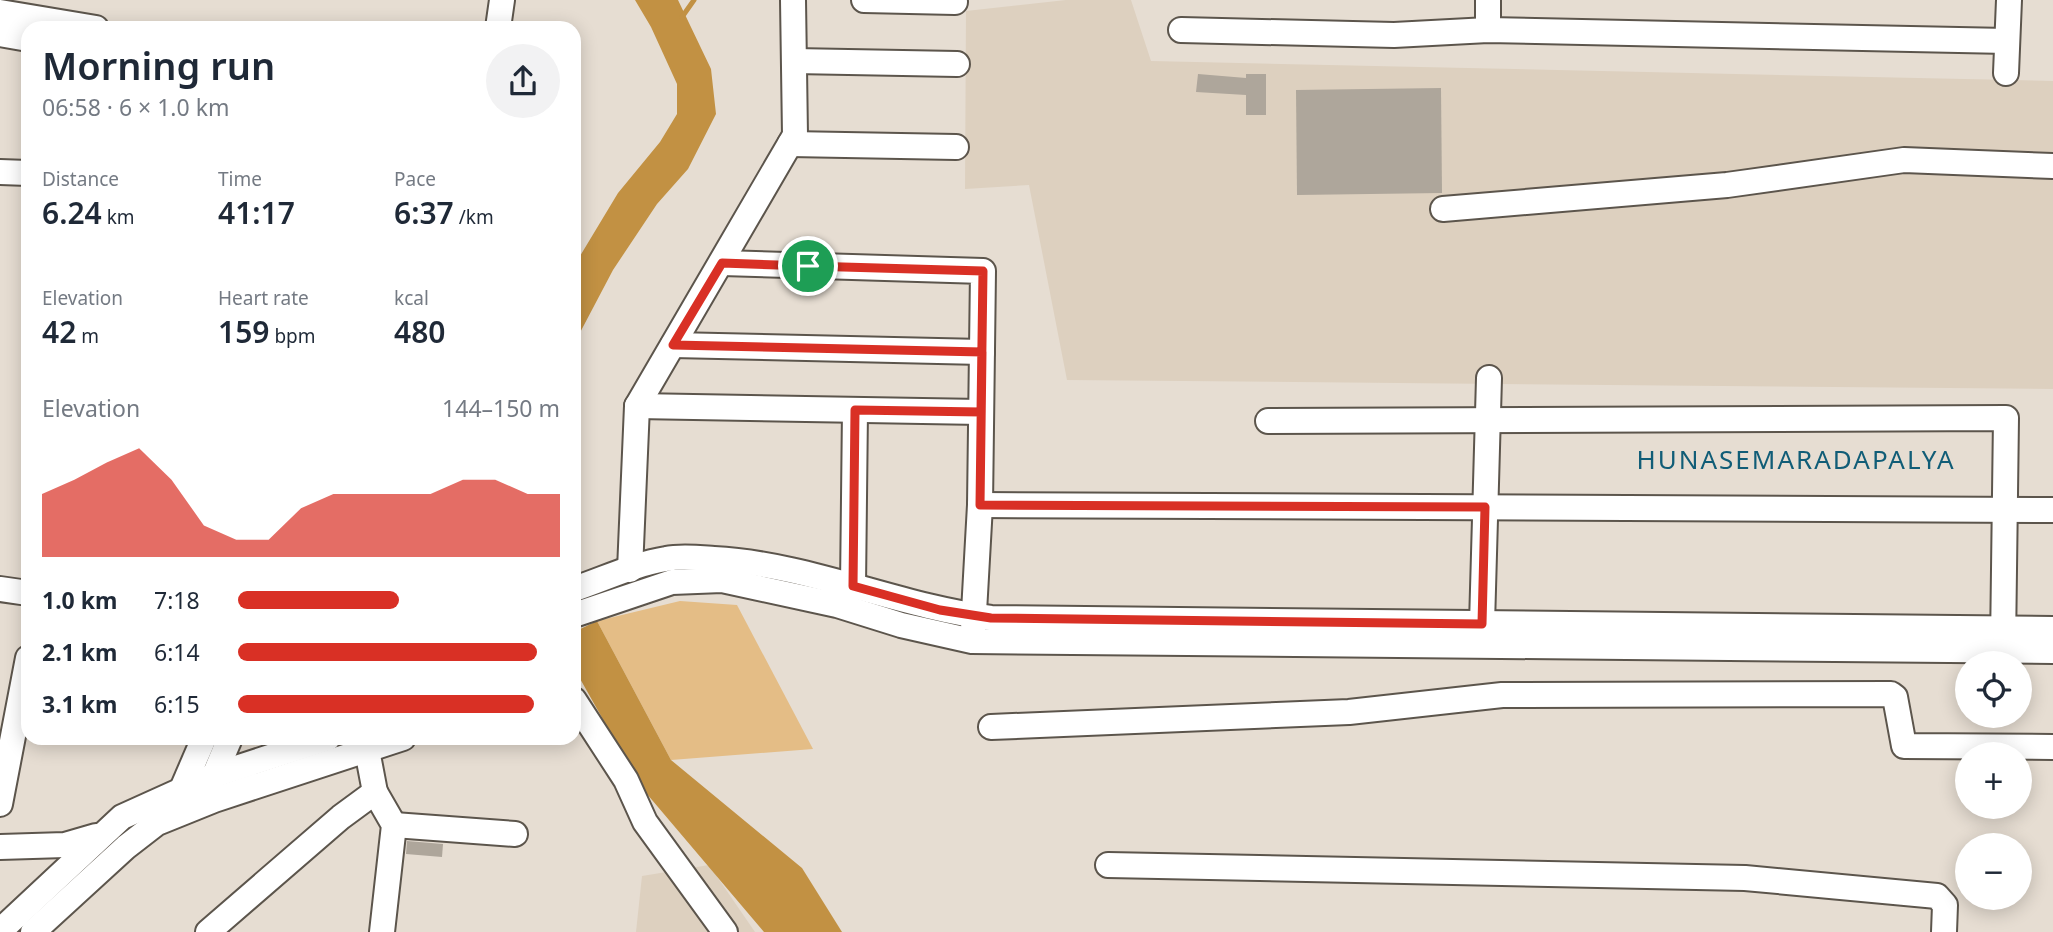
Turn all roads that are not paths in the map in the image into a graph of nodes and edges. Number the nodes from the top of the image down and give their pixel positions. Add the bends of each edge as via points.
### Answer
1 (502, 0) edge
2 (793, 0) edge
3 (864, 0) edge
4 (1488, 0) edge
5 (2009, 0) edge
6 (955, 2) dead end
7 (0, 12) edge
8 (54, 21) edge
9 (499, 21) edge
10 (1181, 30) dead end
11 (1488, 30) junction
12 (0, 34) edge
13 (21, 38) edge
14 (2007, 41) junction
15 (794, 61) junction
16 (957, 64) dead end
17 (2006, 72) dead end
18 (790, 144) junction
19 (956, 147) dead end
20 (2053, 166) edge
21 (0, 172) edge
22 (21, 173) edge
23 (1443, 209) dead end
24 (722, 263) junction
25 (673, 345) junction
26 (982, 352) junction
27 (1489, 378) dead end
28 (637, 406) junction
29 (855, 410) junction
30 (981, 412) junction
31 (1488, 420) junction
32 (1268, 421) dead end
33 (980, 505) junction
34 (1485, 507) junction
35 (2005, 509) junction
36 (2053, 510) edge
37 (629, 570) junction
38 (853, 586) junction
39 (581, 587) edge
40 (0, 589) edge
41 (21, 592) edge
42 (581, 613) edge
43 (974, 615) junction
44 (1482, 624) junction
45 (2053, 629) edge
46 (2003, 640) junction
47 (972, 641) junction
48 (2053, 651) edge
49 (21, 694) edge
50 (581, 711) edge
51 (991, 727) dead end
52 (202, 745) edge
53 (227, 745) edge
54 (307, 745) edge
55 (382, 745) edge
56 (2053, 747) edge
57 (367, 750) junction
58 (215, 775) junction
59 (375, 792) junction
60 (191, 797) junction
61 (0, 804) edge
62 (394, 825) junction
63 (102, 834) junction
64 (515, 834) dead end
65 (0, 847) edge
66 (1108, 865) dead end
67 (218, 928) edge
68 (0, 931) edge
69 (33, 932) edge
70 (382, 932) edge
71 (725, 932) edge
72 (1944, 932) edge

1 - 9 street
2 - 15 street
3 - 6 street
4 - 11 street
5 - 14 street
7 - 8 street
10 - 11 street via 1394,35
11 - 14 street
12 - 13 street
14 - 17 street
15 - 16 street
15 - 18 street via 795,135
18 - 19 street
18 - 24 street
20 - 23 street via 1904,160 1727,185
21 - 22 street
24 - 25 street
24 - 26 street via 983,271
25 - 26 street
25 - 28 street
26 - 30 street
27 - 31 street
28 - 29 street
28 - 37 street
29 - 30 street
29 - 38 street
30 - 33 street
31 - 32 street
31 - 34 street
31 - 35 street via 2006,418
33 - 34 street
33 - 43 street
34 - 35 street
34 - 44 street
35 - 36 street
35 - 46 street
37 - 38 street via 666,559 740,560
37 - 39 street
38 - 43 street
40 - 41 street
42 - 47 street via 672,582 722,580
43 - 44 street
43 - 47 street
44 - 46 street
45 - 46 street
46 - 47 street
46 - 48 street
49 - 61 street
50 - 71 street via 626,780 645,822
51 - 56 street via 1349,712 1502,695 1891,694 1904,746
52 - 60 street
53 - 58 street
54 - 58 street
55 - 57 street
57 - 59 street
57 - 60 street
58 - 60 street
59 - 62 street
59 - 67 street
60 - 63 street via 122,817
60 - 69 street via 126,847
62 - 64 street
62 - 70 street
63 - 65 street via 65,845
63 - 68 street
66 - 72 street via 1772,880 1937,896 1945,905

